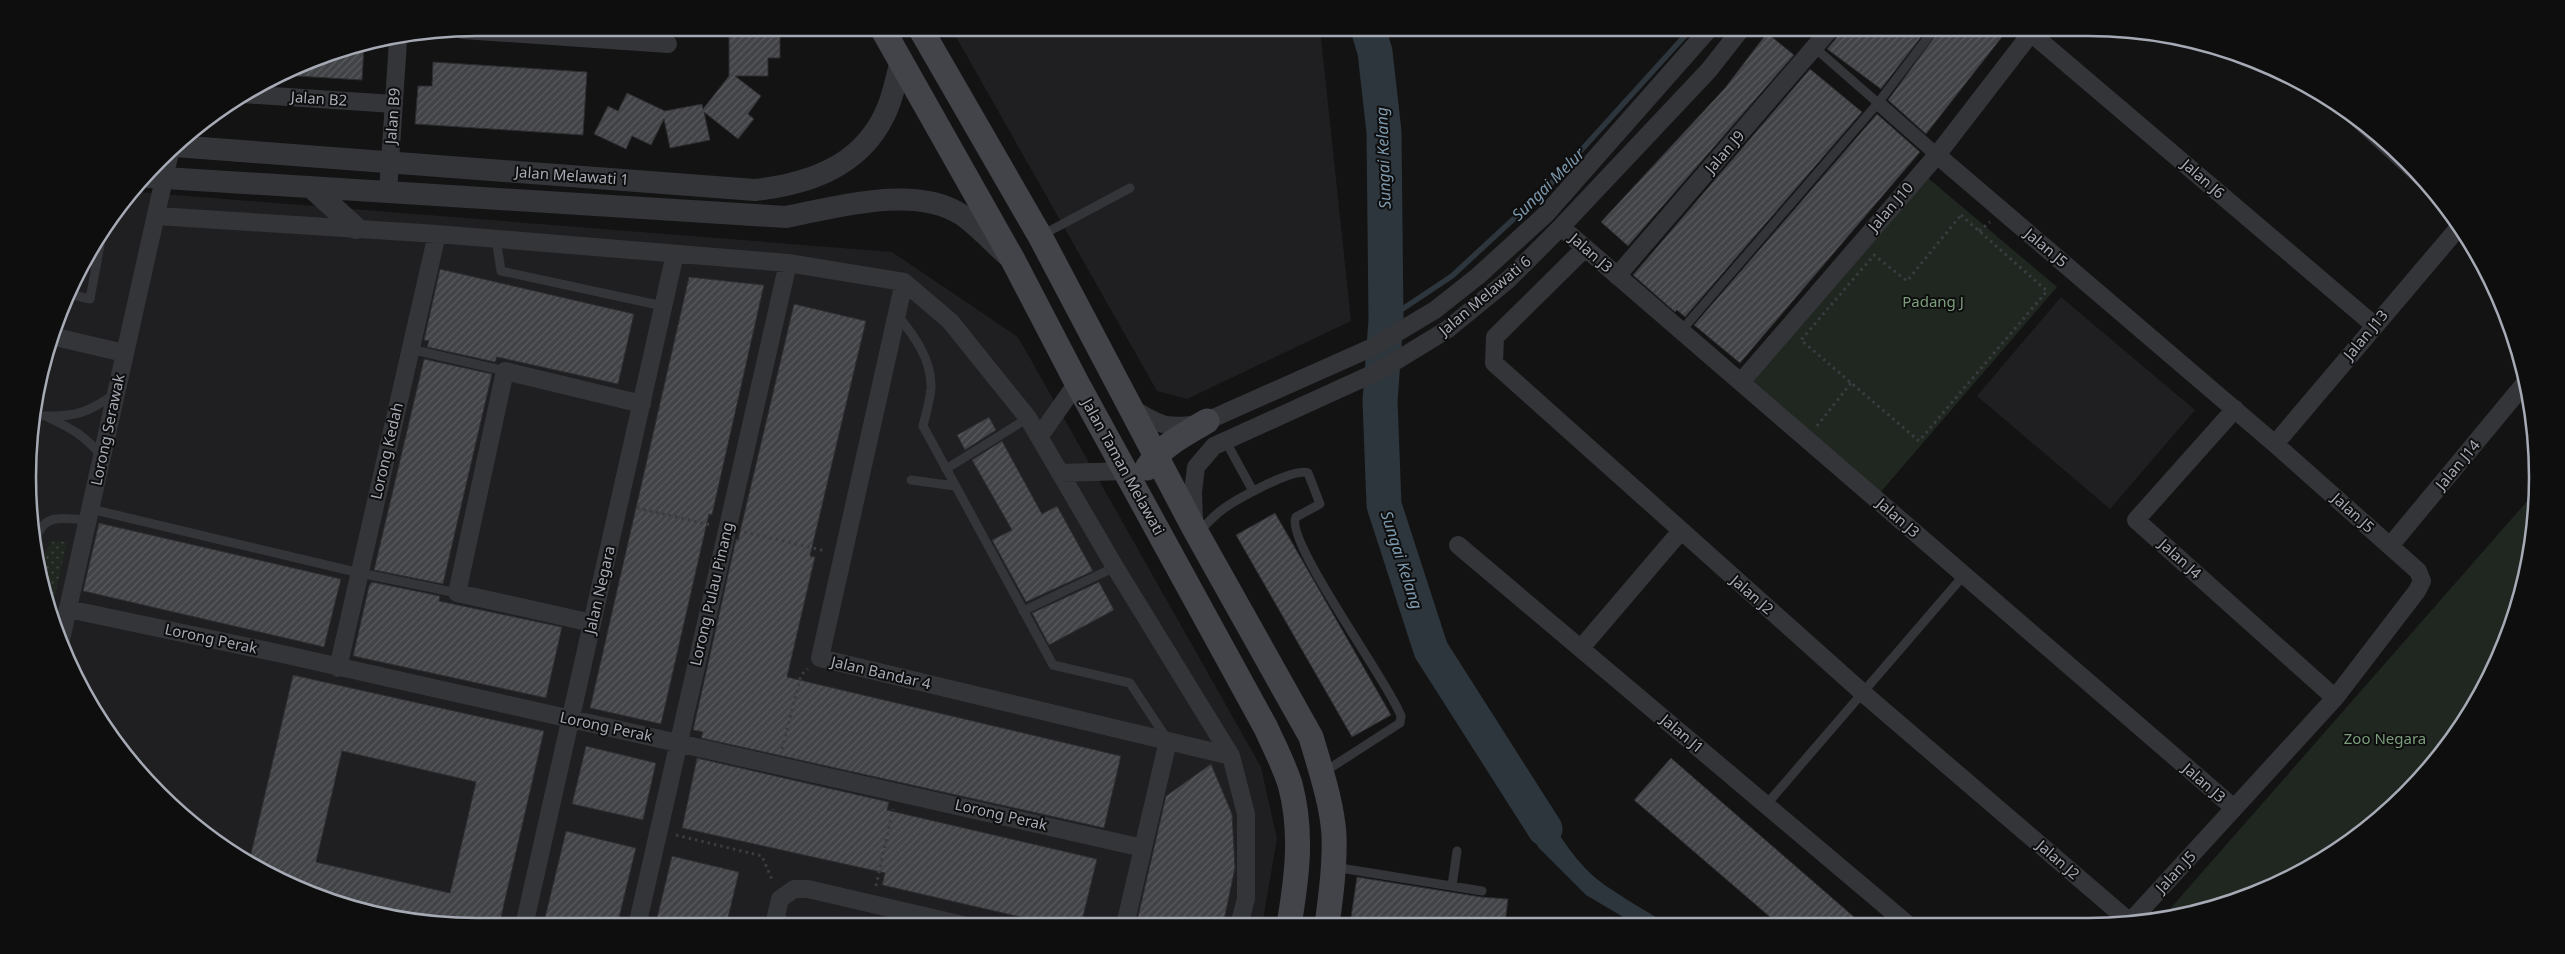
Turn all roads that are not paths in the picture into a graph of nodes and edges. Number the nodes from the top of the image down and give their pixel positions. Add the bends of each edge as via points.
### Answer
1 (550, 36) edge
2 (887, 36) edge
3 (925, 36) edge
4 (1703, 36) edge
5 (1736, 36) edge
6 (1825, 36) edge
7 (1929, 36) edge
8 (2028, 36) edge
9 (2040, 36) edge
10 (398, 44) edge
11 (668, 44) dead end
12 (1815, 48) junction
13 (901, 61) junction
14 (257, 95) edge
15 (1878, 103) junction
16 (394, 104) junction
17 (185, 147) edge
18 (1937, 154) junction
19 (390, 161) junction
20 (157, 178) edge
21 (312, 188) junction
22 (1130, 188) dead end
23 (388, 192) junction
24 (158, 216) junction
25 (1561, 227) junction
26 (356, 228) junction
27 (2454, 232) edge
28 (437, 234) junction
29 (1040, 236) junction
30 (496, 238) junction
31 (1586, 248) junction
32 (99, 251) edge
33 (675, 254) junction
34 (1013, 260) junction
35 (788, 263) junction
36 (1617, 276) junction
37 (904, 282) junction
38 (76, 296) edge
39 (663, 306) junction
40 (896, 315) junction
41 (2374, 326) junction
42 (1682, 331) junction
43 (59, 338) edge
44 (410, 349) junction
45 (124, 353) junction
46 (505, 372) junction
47 (1741, 382) junction
48 (1077, 383) junction
49 (2520, 389) edge
50 (115, 394) junction
51 (642, 404) junction
52 (1130, 406) junction
53 (2235, 409) junction
54 (1028, 418) junction
55 (1207, 421) junction
56 (1039, 437) junction
57 (1226, 440) junction
58 (2276, 444) junction
59 (1156, 455) junction
60 (102, 457) junction
61 (946, 469) junction
62 (1127, 471) junction
63 (1060, 473) junction
64 (911, 480) dead end
65 (955, 486) junction
66 (1254, 491) junction
67 (1142, 502) junction
68 (90, 515) junction
69 (40, 531) edge
70 (1196, 532) junction
71 (1680, 532) junction
72 (1458, 545) dead end
73 (2390, 546) junction
74 (1115, 567) junction
75 (360, 573) junction
76 (1964, 574) junction
77 (457, 593) junction
78 (68, 608) junction
79 (1023, 611) junction
80 (592, 623) junction
81 (63, 628) edge
82 (1580, 648) junction
83 (338, 668) junction
84 (1863, 693) junction
85 (2335, 698) junction
86 (570, 719) junction
87 (1168, 741) junction
88 (679, 743) junction
89 (1231, 756) junction
90 (1322, 773) junction
91 (1766, 805) junction
92 (2234, 808) junction
93 (1143, 848) junction
94 (1456, 851) dead end
95 (1334, 867) junction
96 (1452, 886) junction
97 (1482, 891) dead end
98 (2136, 915) edge
99 (2123, 916) edge
100 (526, 918) edge
101 (639, 918) edge
102 (777, 918) edge
103 (933, 918) edge
104 (1127, 918) edge
105 (1241, 918) edge
106 (1290, 918) edge
107 (1328, 918) edge
108 (1900, 918) edge

1 - 11 street
2 - 13 main road, Jalan Taman Melawati
3 - 29 main road
4 - 55 street, Jalan Melawati 6 via 1546,214 1435,310 1373,347
5 - 25 street, Jalan Melawati 6 via 1709,70
6 - 12 street, Jalan J9
7 - 15 lane
8 - 18 street, Jalan J10
9 - 41 street, Jalan J6
10 - 16 street, Jalan B9
12 - 15 lane
12 - 36 street, Jalan J9
13 - 19 street, Jalan Melawati 1 via 885,114 872,138 858,152 820,176 789,186 755,190
13 - 34 main road, Jalan Taman Melawati
14 - 16 street, Jalan B2
15 - 18 street
15 - 42 lane
16 - 19 street, Jalan B9
17 - 19 street, Jalan Melawati 1
18 - 47 street, Jalan J10
18 - 53 street, Jalan J5
19 - 23 street, Jalan B9
20 - 21 street, Jalan Melawati 1
20 - 24 street, Lorong Serawak
21 - 23 street, Jalan Melawati 1
21 - 26 street
22 - 29 lane
23 - 34 street, Jalan Melawati 1 via 786,217 883,199 924,200 961,214
24 - 26 street
24 - 45 street, Lorong Serawak
25 - 31 street, Jalan J3
25 - 57 street, Jalan Melawati 6 via 1509,279 1448,329 1381,370
26 - 28 street
27 - 41 street, Jalan J13
28 - 30 street
28 - 44 street, Lorong Kedah
29 - 52 main road
30 - 33 street
30 - 39 lane via 501,271
31 - 36 street, Jalan J3
31 - 71 street, Jalan J2 via 1495,337 1494,363
32 - 38 lane via 90,299
33 - 35 street
33 - 39 street, Jalan Negara
34 - 48 main road, Jalan Taman Melawati
35 - 37 street
35 - 88 street, Lorong Pulau Pinang
36 - 42 street, Jalan J3
37 - 40 street, Jalan Bandar 4
37 - 54 street via 950,321
39 - 51 street, Jalan Negara
40 - 61 lane via 924,353 931,386 923,426
40 - 87 street, Jalan Bandar 4 via 820,658
41 - 58 street, Jalan J13
42 - 47 street, Jalan J3
43 - 45 street
44 - 46 lane
44 - 75 street, Lorong Kedah
45 - 50 street, Lorong Serawak
46 - 51 street
46 - 77 street
47 - 76 street, Jalan J3
48 - 56 street
48 - 62 main road, Jalan Taman Melawati
49 - 73 street, Jalan J14
50 - 60 street, Lorong Serawak
50 - 60 lane via 91,410 44,416 75,430 90,441
51 - 80 street, Jalan Negara
52 - 55 street, Jalan Melawati 6 via 1173,428
52 - 59 main road
53 - 58 street, Jalan J5
53 - 85 street, Jalan J4 via 2136,520
54 - 56 street
54 - 61 lane
55 - 59 main road
56 - 63 street
57 - 66 lane
57 - 70 street, Jalan Melawati 6 via 1214,446 1196,467 1193,492
58 - 73 street, Jalan J5
59 - 67 main road via 1142,484
59 - 70 main road
60 - 68 street, Lorong Serawak
61 - 65 lane
62 - 63 street
62 - 67 main road, Jalan Taman Melawati
63 - 74 street
64 - 65 lane
65 - 79 lane
66 - 70 lane via 1219,512
66 - 90 lane via 1298,471 1308,474 1320,504 1296,517 1294,527 1328,593 1401,716 1400,722
67 - 106 main road, Jalan Taman Melawati via 1266,728 1290,784 1299,838
68 - 69 lane via 53,518 44,522
68 - 75 lane
68 - 78 street, Lorong Serawak
70 - 90 main road via 1311,737
71 - 82 street
71 - 84 street, Jalan J2
72 - 82 street, Jalan J1
73 - 85 street, Jalan J5 via 2418,571 2422,581
74 - 79 lane
74 - 89 street
75 - 77 lane
75 - 83 street, Lorong Kedah
76 - 84 lane
76 - 92 street, Jalan J3
77 - 80 street
78 - 81 street, Lorong Serawak
78 - 83 street, Lorong Perak
79 - 87 lane via 1053,665 1130,683
80 - 86 street, Jalan Negara
82 - 91 street, Jalan J1
83 - 86 street, Lorong Perak
84 - 91 lane
84 - 99 street, Jalan J2
85 - 92 street, Jalan J5
86 - 88 street, Lorong Perak
86 - 100 street, Jalan Negara
87 - 89 street, Jalan Bandar 4
87 - 93 street
88 - 93 street, Lorong Perak
88 - 101 street, Lorong Pulau Pinang
89 - 105 street via 1246,814 1246,899
90 - 95 main road via 1334,834
91 - 108 street, Jalan J1
92 - 98 street, Jalan J5
93 - 104 street
94 - 96 lane
95 - 96 lane
95 - 107 main road
96 - 97 lane
102 - 103 street via 780,899 794,889 808,889

